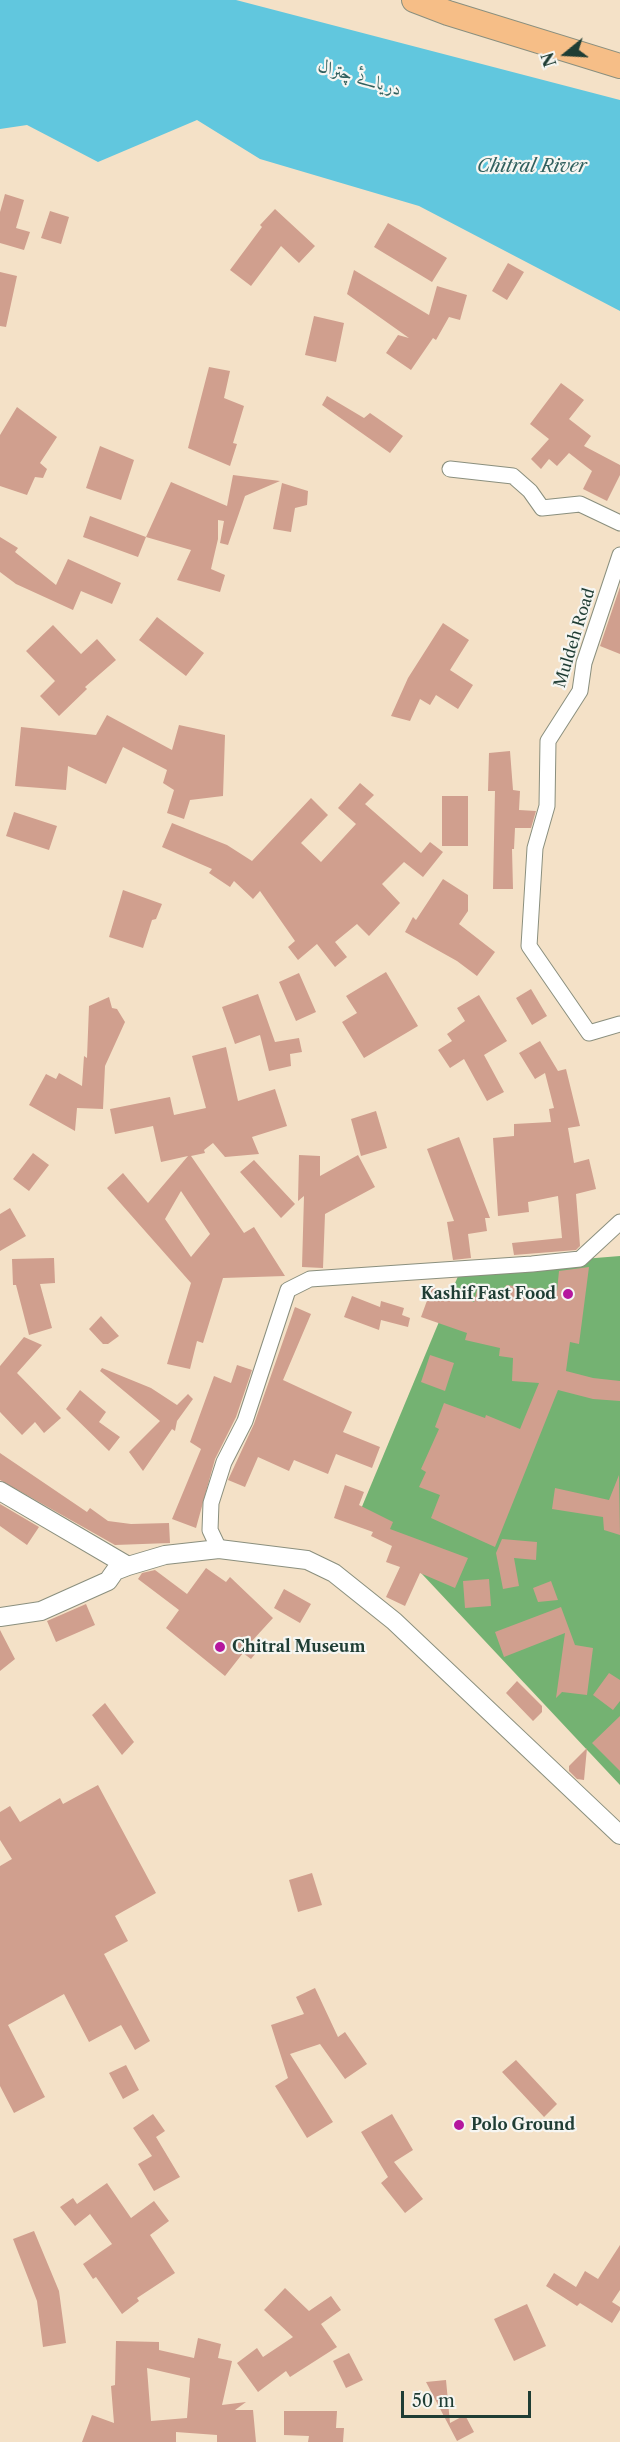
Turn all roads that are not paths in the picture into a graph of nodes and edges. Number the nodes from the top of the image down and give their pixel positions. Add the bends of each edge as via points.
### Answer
1 (414, 0) edge
2 (620, 66) edge
3 (450, 469) dead end
4 (620, 523) edge
5 (620, 555) edge
6 (620, 1024) edge
7 (620, 1222) edge
8 (0, 1491) edge
9 (219, 1549) junction
10 (128, 1566) junction
11 (0, 1617) edge
12 (620, 1835) edge

1 - 2 highway
3 - 4 street via 513,476 542,508 580,504
5 - 6 street, Muldeh Road via 584,663 580,692 548,741 548,806 535,848 529,946 589,1033
7 - 9 street via 580,1258 310,1279 288,1290 245,1421 224,1462 211,1503 210,1530
8 - 10 street
9 - 10 street via 165,1555
9 - 12 street via 307,1560 334,1573 394,1621
10 - 11 street via 115,1571 108,1581 41,1611

